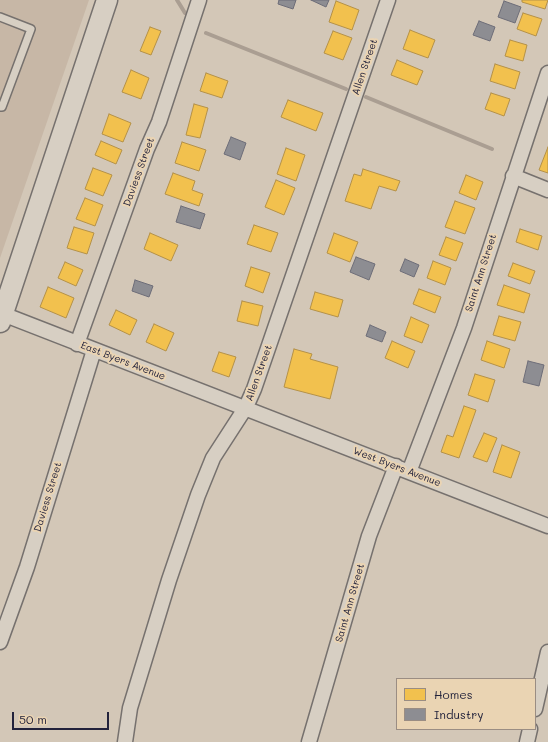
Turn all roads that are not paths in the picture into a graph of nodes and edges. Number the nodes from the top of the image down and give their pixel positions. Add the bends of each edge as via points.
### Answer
1 (107, 0) edge
2 (199, 0) edge
3 (388, 0) edge
4 (0, 17) edge
5 (548, 73) edge
6 (0, 107) edge
7 (513, 176) junction
8 (548, 190) edge
9 (1, 317) edge
10 (77, 344) junction
11 (94, 350) junction
12 (246, 407) junction
13 (402, 469) junction
14 (548, 526) edge
15 (0, 642) edge
16 (548, 652) edge
17 (536, 705) edge
18 (530, 730) edge
19 (124, 742) edge
20 (309, 742) edge
21 (528, 742) edge

1 - 9 street
2 - 10 street, Daviess Street via 159,122
3 - 12 street, Allen Street
4 - 6 lane via 31,29
5 - 7 street, Saint Ann Street
7 - 8 street
7 - 13 street, Saint Ann Street via 464,328
9 - 10 street, East Byers Avenue
10 - 11 street, East Byers Avenue
11 - 12 street, East Byers Avenue
11 - 15 street, Daviess Street via 27,567
12 - 13 street, West Byers Avenue
12 - 19 street, Allen Street via 213,458 198,495 130,708
13 - 14 street, West Byers Avenue
13 - 20 street, Saint Ann Street via 369,536
16 - 17 street
18 - 21 street

